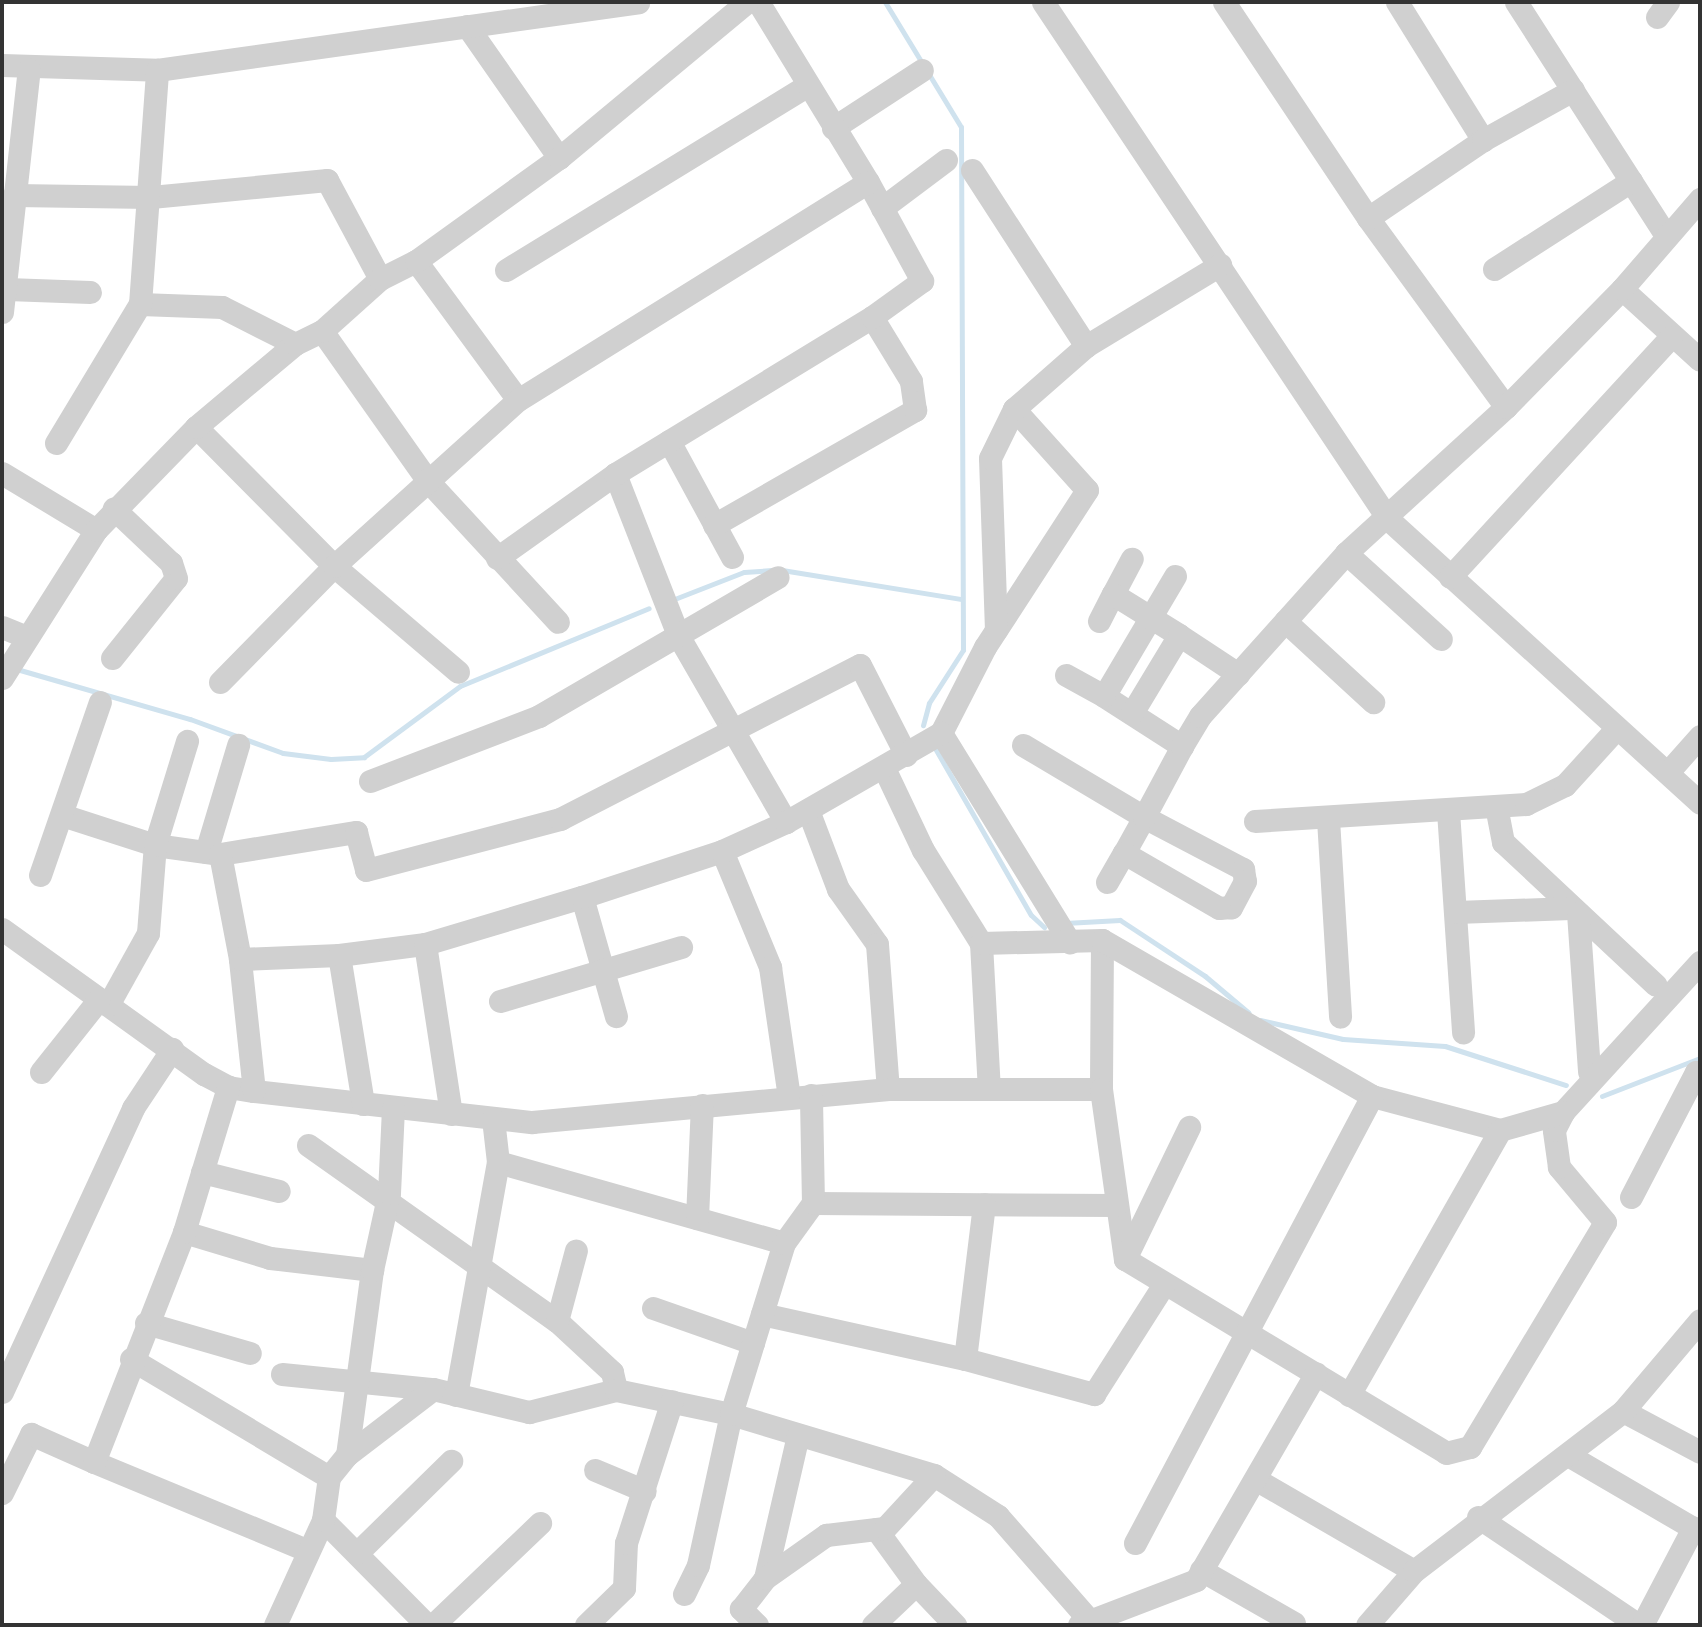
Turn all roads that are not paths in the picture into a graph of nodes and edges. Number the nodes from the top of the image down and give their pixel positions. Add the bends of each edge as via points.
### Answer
1 (638, 2) edge
2 (747, 2) edge
3 (758, 2) edge
4 (1043, 2) edge
5 (1224, 2) edge
6 (1397, 2) edge
7 (1516, 2) edge
8 (543, 8) edge
9 (467, 26) junction
10 (2, 65) edge
11 (29, 69) junction
12 (157, 70) junction
13 (922, 71) dead end
14 (806, 86) junction
15 (1573, 90) junction
16 (833, 128) junction
17 (1483, 140) junction
18 (559, 158) junction
19 (946, 160) dead end
20 (972, 170) dead end
21 (868, 181) junction
22 (1631, 181) junction
23 (14, 194) junction
24 (151, 197) junction
25 (1698, 207) edge
26 (882, 208) junction
27 (1368, 218) junction
28 (1665, 234) junction
29 (416, 261) junction
30 (1220, 265) junction
31 (1494, 269) dead end
32 (506, 270) dead end
33 (380, 279) junction
34 (7, 289) junction
35 (1622, 289) junction
36 (90, 292) dead end
37 (140, 304) junction
38 (2, 312) edge
39 (872, 317) junction
40 (322, 331) junction
41 (1671, 337) junction
42 (295, 344) junction
43 (1086, 346) junction
44 (1700, 360) edge
45 (518, 400) junction
46 (1506, 407) junction
47 (1014, 409) junction
48 (196, 427) junction
49 (669, 442) junction
50 (56, 443) dead end
51 (2, 473) edge
52 (615, 474) junction
53 (427, 480) junction
54 (114, 509) junction
55 (1388, 519) junction
56 (714, 525) junction
57 (96, 530) junction
58 (1346, 553) junction
59 (732, 557) dead end
60 (497, 558) junction
61 (1132, 559) dead end
62 (334, 566) junction
63 (1175, 576) dead end
64 (778, 577) dead end
65 (1450, 577) junction
66 (1113, 594) junction
67 (1150, 617) junction
68 (1099, 621) dead end
69 (1285, 621) junction
70 (558, 622) dead end
71 (2, 627) edge
72 (996, 630) junction
73 (1179, 635) junction
74 (27, 637) junction
75 (679, 637) junction
76 (1441, 639) dead end
77 (112, 659) dead end
78 (458, 671) dead end
79 (1238, 674) junction
80 (1066, 676) dead end
81 (2, 678) edge
82 (220, 682) dead end
83 (1104, 696) junction
84 (100, 702) dead end
85 (1373, 702) dead end
86 (1132, 713) junction
87 (735, 728) junction
88 (1615, 729) junction
89 (941, 733) junction
90 (1700, 736) edge
91 (187, 741) dead end
92 (238, 745) dead end
93 (1023, 745) dead end
94 (1182, 746) junction
95 (906, 755) junction
96 (884, 768) junction
97 (1668, 772) junction
98 (370, 781) dead end
99 (1700, 803) edge
100 (1496, 806) junction
101 (808, 810) junction
102 (1448, 811) junction
103 (62, 815) junction
104 (1144, 817) junction
105 (1328, 819) junction
106 (1255, 821) dead end
107 (786, 822) junction
108 (155, 845) junction
109 (722, 851) junction
110 (213, 853) junction
111 (1124, 853) junction
112 (40, 875) dead end
113 (1107, 882) dead end
114 (582, 897) junction
115 (1575, 911) junction
116 (1456, 912) junction
117 (5, 938) edge
118 (1102, 940) junction
119 (981, 943) junction
120 (1070, 943) junction
121 (425, 944) junction
122 (681, 947) dead end
123 (339, 955) junction
124 (240, 959) junction
125 (1700, 962) edge
126 (603, 972) junction
127 (1656, 985) dead end
128 (500, 1001) dead end
129 (104, 1002) junction
130 (616, 1016) dead end
131 (1340, 1017) dead end
132 (1463, 1032) dead end
133 (172, 1049) junction
134 (41, 1072) dead end
135 (1588, 1072) dead end
136 (1700, 1074) edge
137 (228, 1087) junction
138 (888, 1089) junction
139 (989, 1089) junction
140 (1101, 1089) junction
141 (254, 1091) junction
142 (800, 1096) junction
143 (1372, 1096) junction
144 (363, 1104) junction
145 (702, 1105) junction
146 (393, 1109) junction
147 (1563, 1112) junction
148 (451, 1114) junction
149 (493, 1119) junction
150 (1189, 1126) dead end
151 (1500, 1130) junction
152 (308, 1145) dead end
153 (498, 1162) junction
154 (202, 1172) junction
155 (279, 1191) dead end
156 (1631, 1197) dead end
157 (388, 1199) junction
158 (813, 1203) junction
159 (985, 1204) junction
160 (1116, 1205) junction
161 (697, 1218) junction
162 (184, 1232) junction
163 (784, 1243) junction
164 (576, 1250) dead end
165 (1125, 1259) junction
166 (478, 1267) junction
167 (372, 1270) junction
168 (1164, 1284) junction
169 (653, 1308) dead end
170 (762, 1314) junction
171 (557, 1321) junction
172 (1700, 1321) edge
173 (146, 1323) junction
174 (1245, 1335) junction
175 (753, 1343) junction
176 (250, 1353) dead end
177 (131, 1359) junction
178 (965, 1359) junction
179 (1315, 1373) junction
180 (282, 1374) dead end
181 (360, 1378) junction
182 (433, 1390) junction
183 (616, 1390) junction
184 (2, 1392) edge
185 (456, 1395) junction
186 (1349, 1395) junction
187 (672, 1401) junction
188 (1623, 1411) junction
189 (731, 1414) junction
190 (798, 1435) junction
191 (1700, 1452) edge
192 (347, 1455) junction
193 (1568, 1455) junction
194 (451, 1461) dead end
195 (94, 1462) junction
196 (595, 1470) dead end
197 (934, 1475) junction
198 (329, 1477) junction
199 (1257, 1480) junction
200 (645, 1491) junction
201 (2, 1493) edge
202 (1478, 1517) junction
203 (323, 1520) junction
204 (540, 1522) dead end
205 (876, 1529) junction
206 (1697, 1530) edge
207 (1135, 1543) dead end
208 (306, 1550) junction
209 (357, 1553) junction
210 (1201, 1570) junction
211 (1414, 1571) junction
212 (765, 1578) junction
213 (916, 1584) junction
214 (684, 1594) dead end
215 (1127, 1616) edge
216 (1084, 1623) edge
217 (1294, 1623) dead end
218 (275, 1625) edge
219 (427, 1625) edge
220 (433, 1625) edge
221 (586, 1625) edge
222 (757, 1625) edge
223 (873, 1625) edge
224 (955, 1625) edge
225 (1367, 1625) edge
226 (1641, 1625) edge

1 - 8 street
2 - 18 street
3 - 14 street
4 - 30 street
5 - 27 street
6 - 17 street
7 - 15 street
8 - 9 street
9 - 12 street
9 - 18 street
10 - 11 street
11 - 12 street
11 - 23 street
12 - 24 street
13 - 16 street
14 - 16 street
14 - 32 street
15 - 17 street
15 - 22 street
16 - 21 street
17 - 27 street
18 - 29 street
19 - 26 street
20 - 43 street
21 - 26 street
21 - 45 street
22 - 28 street
22 - 31 street
23 - 24 street
23 - 34 street
24 - 33 street via 327,180
24 - 37 street
25 - 28 street
26 - 39 street via 922,281
27 - 46 street
28 - 35 street
29 - 33 street
29 - 45 street
30 - 43 street
30 - 55 street
33 - 40 street
34 - 36 street
34 - 38 street
35 - 41 street
35 - 46 street
37 - 42 street via 222,307
37 - 50 street
39 - 49 street
39 - 56 street via 911,381 915,410
40 - 42 street
40 - 53 street
41 - 44 street
41 - 65 street
42 - 48 street
43 - 47 street
45 - 53 street
46 - 55 street
47 - 72 street via 990,458
47 - 72 street via 1087,490
48 - 54 street
48 - 62 street
49 - 52 street
49 - 56 street
51 - 57 street
52 - 60 street
52 - 75 street
53 - 60 street
53 - 62 street
54 - 57 street
54 - 77 street via 171,563 176,578
55 - 58 street
55 - 65 street
56 - 59 street
57 - 74 street
58 - 69 street
58 - 76 street
60 - 70 street
61 - 66 street
62 - 78 street
62 - 82 street
63 - 67 street
64 - 75 street
65 - 88 street
66 - 67 street
66 - 68 street
67 - 73 street
67 - 83 street
69 - 79 street
69 - 85 street
71 - 74 street
72 - 89 street
73 - 79 street
73 - 86 street
74 - 81 street
75 - 87 street
75 - 98 street via 540,716
79 - 94 street via 1200,716
80 - 83 street
83 - 86 street
84 - 103 street
86 - 94 street
87 - 95 street via 860,665
87 - 107 street
87 - 110 street via 560,820 366,870 356,832
88 - 97 street
88 - 100 street via 1564,785 1526,804
89 - 95 street
89 - 120 street
90 - 97 street
91 - 108 street
92 - 110 street
93 - 104 street
94 - 104 street
95 - 96 street
96 - 101 street
96 - 119 street via 927,857
97 - 99 street
100 - 102 street
100 - 115 street via 1503,842
101 - 107 street
101 - 138 street via 838,889 877,944
102 - 105 street
102 - 116 street
103 - 108 street
103 - 112 street
104 - 111 street
104 - 111 street via 1243,869 1245,881 1231,906 1219,908
105 - 106 street
105 - 131 street
107 - 109 street
108 - 110 street
108 - 129 street via 148,933
109 - 114 street
109 - 142 street via 768,962
110 - 124 street
111 - 113 street
114 - 121 street
114 - 126 street
115 - 116 street
115 - 127 street
115 - 135 street
116 - 132 street
117 - 129 street
118 - 120 street
118 - 140 street
118 - 143 street
119 - 120 street
119 - 139 street
121 - 123 street
121 - 148 street
122 - 126 street
123 - 124 street
123 - 144 street
124 - 141 street
125 - 147 street
126 - 128 street
126 - 130 street
129 - 133 street
129 - 134 street
133 - 137 street
133 - 184 street via 133,1108
136 - 156 street via 1696,1072
137 - 141 street
137 - 154 street
138 - 139 street
138 - 142 street
139 - 140 street
140 - 160 street
141 - 144 street
142 - 145 street
142 - 158 street
143 - 151 street
143 - 174 street
144 - 146 street
145 - 149 street via 532,1122
145 - 161 street
146 - 148 street
146 - 157 street
147 - 151 street
147 - 186 street via 1554,1130 1559,1167 1605,1222 1470,1447 1447,1453
148 - 149 street
149 - 153 street
150 - 165 street
151 - 186 street
152 - 157 street
153 - 161 street
153 - 166 street
154 - 155 street
154 - 162 street
157 - 166 street
157 - 167 street
158 - 159 street
158 - 163 street
159 - 160 street
159 - 178 street
160 - 165 street
161 - 163 street
162 - 167 street via 270,1258
162 - 173 street
163 - 170 street
164 - 171 street
165 - 168 street
166 - 171 street
166 - 185 street
167 - 181 street
168 - 174 street
168 - 178 street via 1094,1394
169 - 175 street
170 - 175 street
170 - 178 street
171 - 183 street via 612,1372
172 - 188 street
173 - 176 street
173 - 177 street
174 - 179 street
174 - 207 street
175 - 189 street
177 - 195 street
177 - 198 street
179 - 186 street
179 - 199 street
180 - 181 street
181 - 182 street
181 - 192 street
182 - 185 street
182 - 192 street
183 - 185 street via 529,1412
183 - 187 street
187 - 189 street
187 - 200 street
188 - 191 street
188 - 193 street
189 - 190 street
189 - 214 street via 698,1565
190 - 197 street
190 - 212 street
192 - 198 street
193 - 202 street
193 - 206 street
194 - 209 street
195 - 201 street via 31,1434
195 - 208 street
196 - 200 street
197 - 205 street via 885,1528
197 - 216 street via 998,1516
198 - 203 street
199 - 210 street
199 - 211 street
200 - 221 street via 626,1544 624,1588
202 - 211 street
202 - 226 street
203 - 208 street
203 - 209 street
204 - 220 street
205 - 212 street via 826,1535
205 - 213 street
206 - 226 street
208 - 218 street
209 - 219 street
210 - 215 street via 1196,1580
210 - 217 street
211 - 225 street
212 - 222 street via 741,1609
213 - 223 street
213 - 224 street
215 - 216 street

